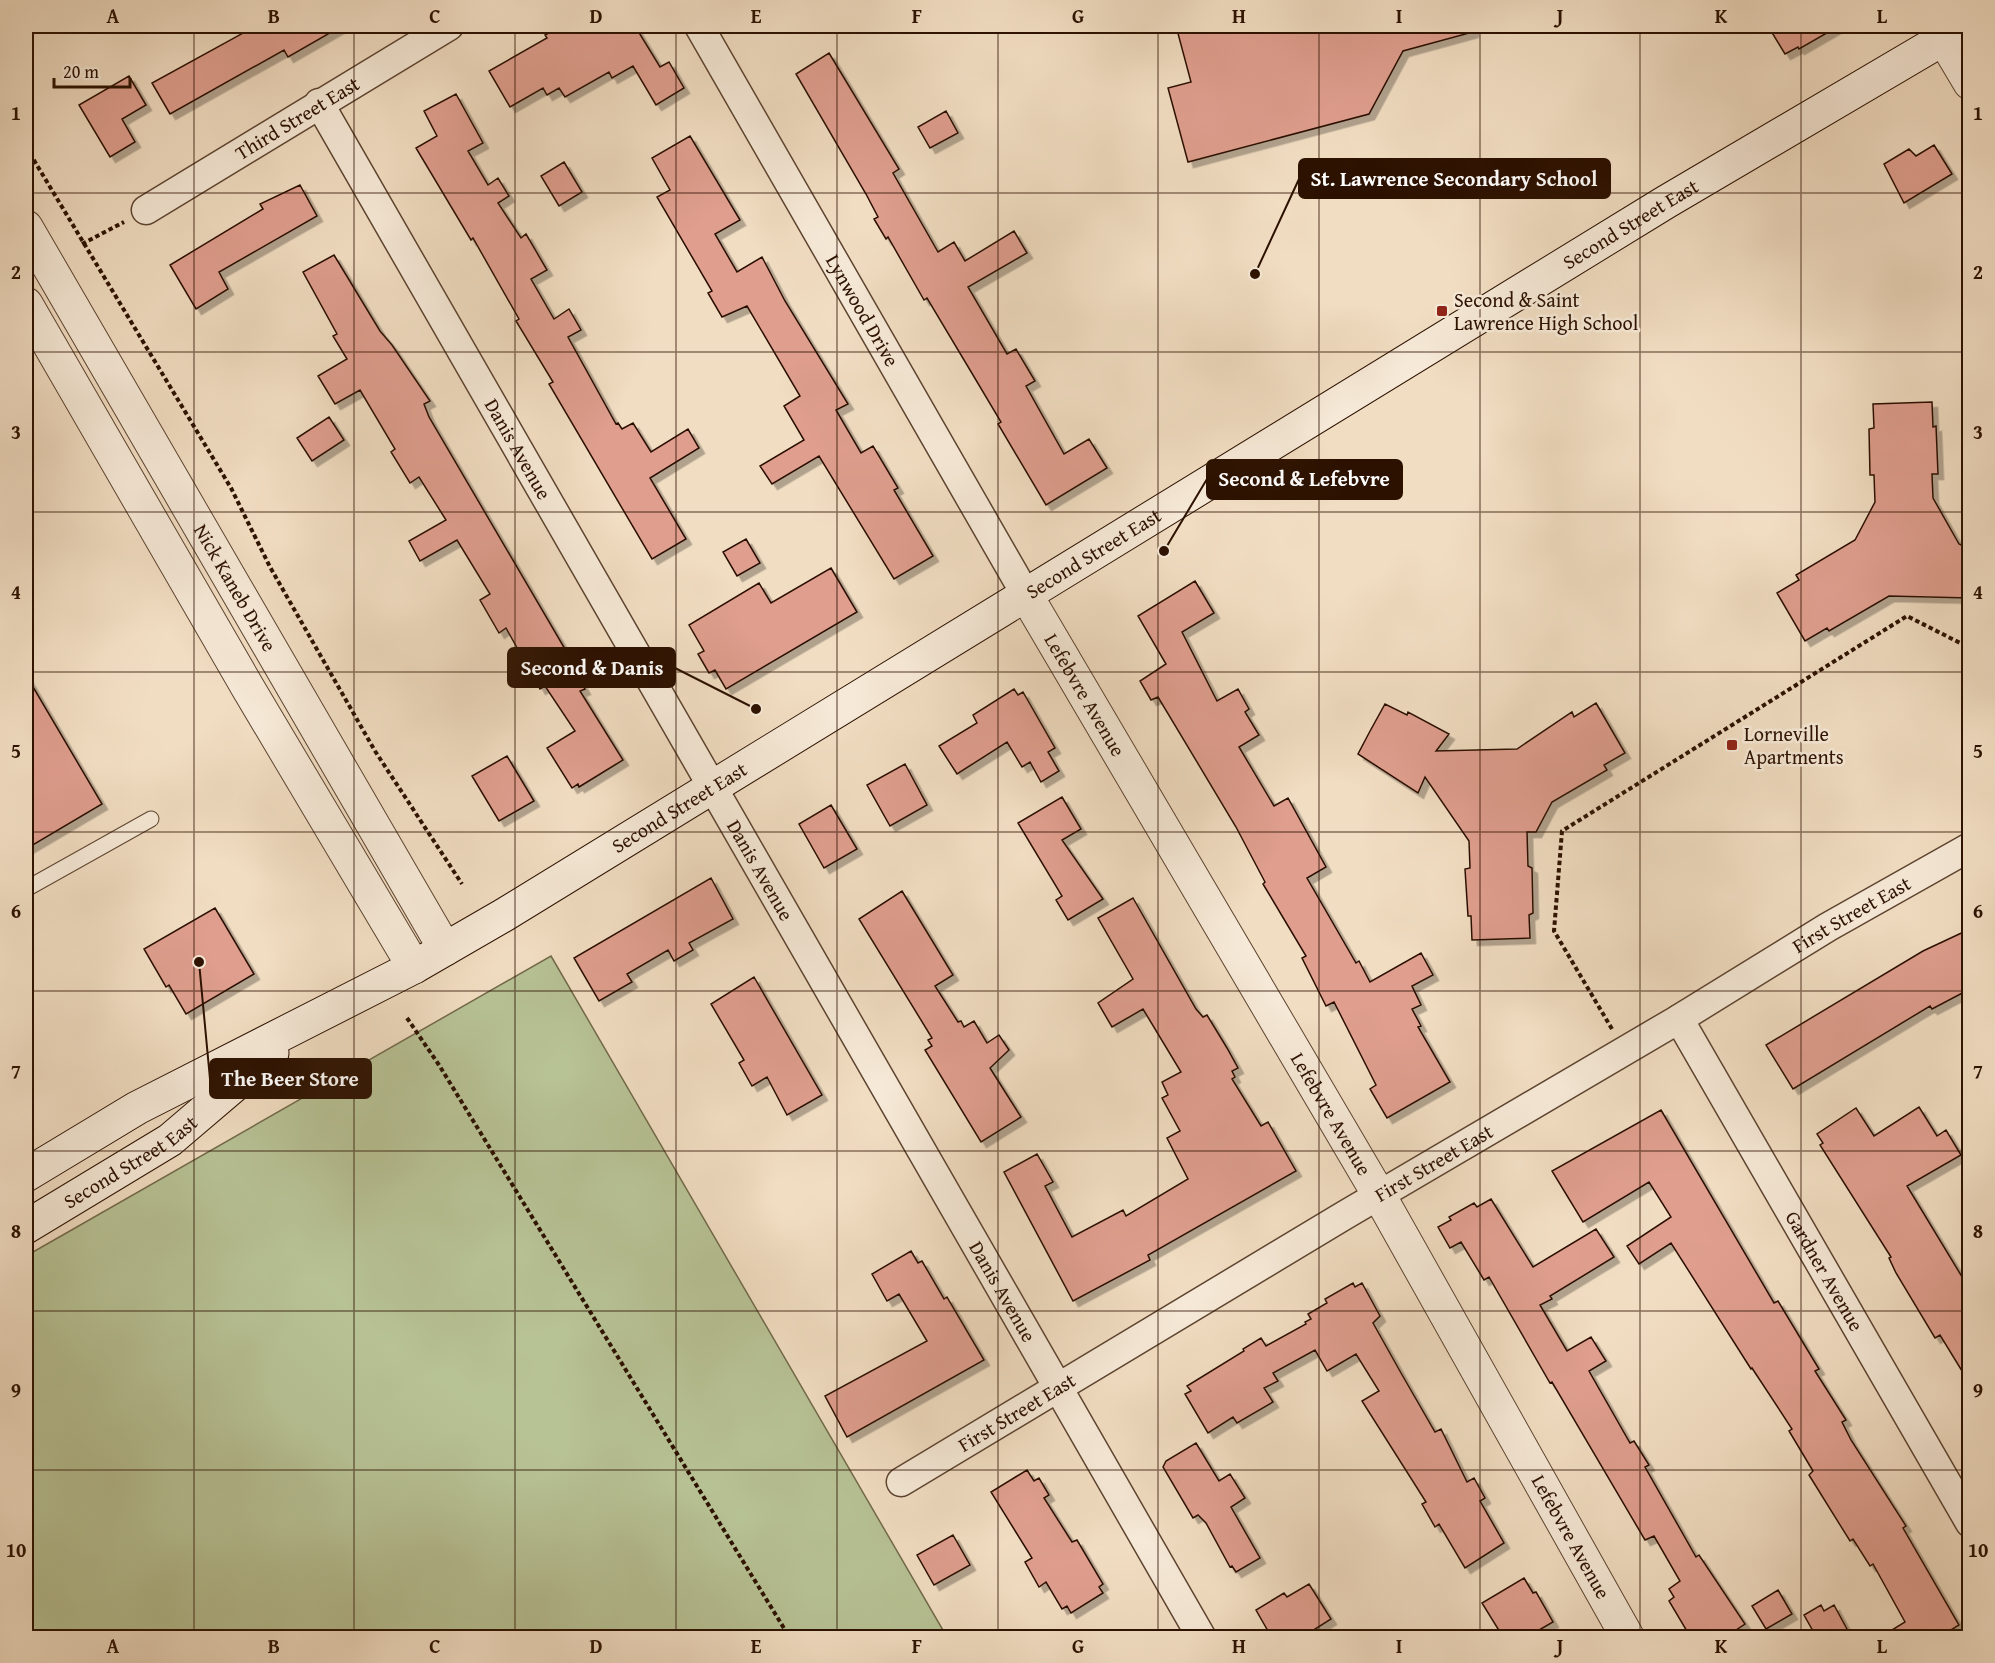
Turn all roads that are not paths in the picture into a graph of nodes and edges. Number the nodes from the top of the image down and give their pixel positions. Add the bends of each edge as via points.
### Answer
1 (449, 26) edge
2 (699, 26) edge
3 (1948, 30) edge
4 (1970, 83) edge
5 (319, 103) junction
6 (146, 210) road end
7 (26, 227) edge
8 (26, 304) edge
9 (1026, 595) junction
10 (714, 788) junction
11 (151, 819) dead end
12 (1970, 847) edge
13 (26, 889) edge
14 (445, 949) junction
15 (414, 967) junction
16 (312, 1018) junction
17 (1679, 1019) junction
18 (26, 1174) edge
19 (1379, 1195) junction
20 (26, 1227) edge
21 (1059, 1387) junction
22 (901, 1482) dead end
23 (1970, 1523) edge
24 (1202, 1638) edge
25 (1628, 1638) edge

1 - 5 street, Third Street East
2 - 9 street, Lynwood Drive
3 - 4 street
3 - 9 street, Second Street East
5 - 6 street, Third Street East
5 - 10 street, Danis Avenue
7 - 14 street, Nick Kaneb Drive
8 - 15 street, Nick Kaneb Drive
9 - 10 street, Second Street East
9 - 19 street, Lefebvre Avenue
10 - 14 street, Second Street East
10 - 21 street, Danis Avenue
11 - 13 lane
12 - 17 street, First Street East via 1828,927
14 - 15 street, Second Street East
15 - 16 street, Second Street East
16 - 18 street, Second Street East via 137,1108
16 - 20 street, Second Street East via 170,1140
17 - 19 street, First Street East
17 - 23 street, Gardner Avenue
19 - 21 street, First Street East
19 - 25 street, Lefebvre Avenue
21 - 22 street, First Street East
21 - 24 street, Danis Avenue

